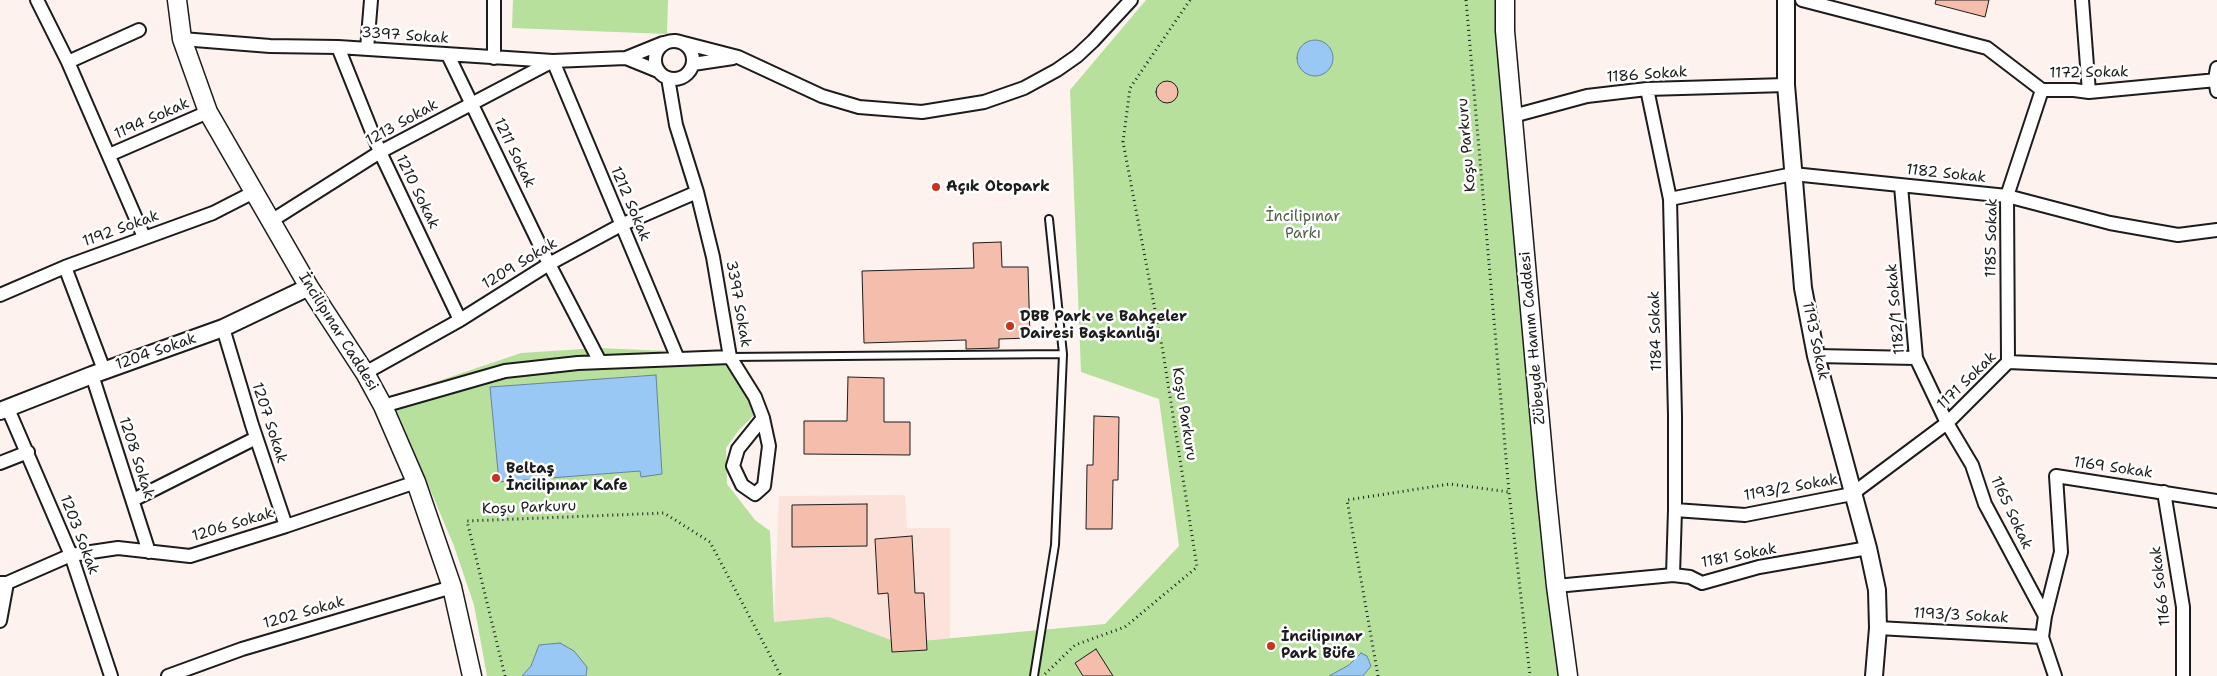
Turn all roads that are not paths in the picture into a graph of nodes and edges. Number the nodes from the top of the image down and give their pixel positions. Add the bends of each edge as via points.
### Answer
1 (36, 0) edge
2 (178, 0) edge
3 (370, 0) edge
4 (494, 0) edge
5 (1131, 0) edge
6 (1505, 0) edge
7 (1786, 0) edge
8 (1802, 0) edge
9 (2082, 0) edge
10 (139, 30) dead end
11 (182, 39) junction
12 (670, 42) junction
13 (338, 47) junction
14 (367, 50) junction
15 (448, 56) junction
16 (738, 57) junction
17 (494, 58) junction
18 (626, 58) junction
19 (554, 61) junction
20 (68, 62) junction
21 (692, 67) junction
22 (663, 75) junction
23 (2217, 80) edge
24 (1786, 85) junction
25 (1647, 89) junction
26 (2042, 90) junction
27 (2089, 92) junction
28 (472, 103) junction
29 (671, 103) junction
30 (208, 112) junction
31 (1513, 116) junction
32 (380, 152) junction
33 (109, 155) junction
34 (1794, 174) junction
35 (1901, 186) junction
36 (254, 192) junction
37 (697, 192) junction
38 (2007, 196) junction
39 (1670, 199) junction
40 (1050, 220) dead end
41 (271, 221) junction
42 (621, 225) junction
43 (2217, 230) edge
44 (144, 237) junction
45 (549, 264) junction
46 (65, 267) junction
47 (309, 287) junction
48 (0, 295) edge
49 (460, 320) junction
50 (223, 328) junction
51 (1063, 354) junction
52 (1816, 356) junction
53 (730, 357) junction
54 (1916, 358) junction
55 (678, 359) junction
56 (600, 362) junction
57 (2008, 362) junction
58 (2217, 371) edge
59 (98, 372) junction
60 (365, 373) junction
61 (383, 406) junction
62 (4, 410) edge
63 (763, 418) junction
64 (1947, 424) junction
65 (256, 438) junction
66 (28, 452) junction
67 (0, 463) edge
68 (416, 482) junction
69 (2164, 492) junction
70 (1852, 494) junction
71 (133, 500) junction
72 (2217, 500) edge
73 (1675, 510) junction
74 (286, 526) junction
75 (1868, 548) junction
76 (149, 552) junction
77 (71, 555) junction
78 (1673, 575) junction
79 (4, 583) edge
80 (1556, 586) junction
81 (452, 587) junction
82 (2044, 616) junction
83 (0, 621) edge
84 (1878, 628) junction
85 (2042, 637) junction
86 (111, 676) edge
87 (168, 676) edge
88 (472, 676) edge
89 (1034, 676) edge
90 (1568, 676) edge
91 (1874, 676) edge
92 (2055, 676) edge
93 (2182, 676) edge

1 - 20 street
2 - 11 main road, İncilipınar Caddesi
3 - 14 street
4 - 17 street
5 - 16 street via 1077,56 1024,88 977,103 922,112 859,107 822,96
6 - 31 main road, Zübeyde Hanım Caddesi
7 - 24 street, 1193 Sokak
8 - 26 street, 1172 Sokak via 1987,48
9 - 27 street
10 - 20 street
11 - 13 street, 3397 Sokak
11 - 30 main road, İncilipınar Caddesi
12 - 16 street
12 - 18 street
12 - 21 street via 682,42 691,51
12 - 22 street, 3397 Sokak via 656,53 655,66
13 - 14 street, 3397 Sokak
13 - 32 street, 1210 Sokak
14 - 15 street, 3397 Sokak
15 - 17 street, 3397 Sokak
15 - 28 street, 1211 Sokak
16 - 21 street
17 - 19 street, 3397 Sokak
18 - 19 street, 3397 Sokak
18 - 22 street
19 - 28 street, 1213 Sokak
19 - 42 street, 1212 Sokak
20 - 33 street
21 - 22 street via 680,78
21 - 29 street
22 - 29 street, 3397 Sokak
23 - 27 street, 1172 Sokak
24 - 25 street, 1186 Sokak
24 - 34 street, 1193 Sokak
25 - 31 street, 1186 Sokak via 1587,96
25 - 39 street, 1184 Sokak
26 - 27 street, 1172 Sokak
26 - 38 street, 1185 Sokak
28 - 32 street, 1213 Sokak
28 - 45 street, 1211 Sokak
29 - 37 street, 3397 Sokak
30 - 33 street, 1194 Sokak
30 - 36 main road, İncilipınar Caddesi
31 - 80 main road, Zübeyde Hanım Caddesi
32 - 41 street, 1213 Sokak
32 - 49 street, 1210 Sokak
33 - 44 street
34 - 35 street, 1182 Sokak
34 - 39 street, 1182 Sokak
34 - 52 street, 1193 Sokak via 1803,288
35 - 38 street, 1182 Sokak
35 - 54 street, 1182/1 Sokak
36 - 41 main road, İncilipınar Caddesi
36 - 44 street, 1192 Sokak via 214,213
37 - 42 street, 1209 Sokak
37 - 53 street, 3397 Sokak via 713,256
38 - 43 street, 1182 Sokak via 2110,223 2178,235
38 - 57 street, 1185 Sokak
39 - 73 street, 1184 Sokak
40 - 51 lane
41 - 47 main road, İncilipınar Caddesi
42 - 45 street, 1209 Sokak
42 - 55 street, 1212 Sokak
44 - 46 street, 1192 Sokak
45 - 49 street, 1209 Sokak
45 - 56 street, 1211 Sokak
46 - 48 street, 1192 Sokak
46 - 59 street, 1208 Sokak
47 - 50 street, 1204 Sokak
47 - 60 main road, İncilipınar Caddesi
49 - 60 street, 1209 Sokak
50 - 59 street, 1204 Sokak
50 - 65 street, 1207 Sokak
51 - 53 lane
51 - 89 lane via 1055,545
52 - 54 street
52 - 70 street, 1193 Sokak
53 - 55 street
53 - 63 street, 3397 Sokak via 755,397
54 - 64 street, 1182/1 Sokak
55 - 56 street
56 - 61 street via 505,370
57 - 58 street, 1171 Sokak
57 - 64 street, 1171 Sokak
59 - 62 street, 1204 Sokak
59 - 71 street, 1208 Sokak
60 - 61 main road, İncilipınar Caddesi
61 - 68 main road, İncilipınar Caddesi
62 - 66 street, 1203 Sokak
63 - 63 street, 3397 Sokak via 769,446 764,486 755,494 742,484 733,466 738,450
64 - 70 street, 1171 Sokak
64 - 82 street, 1165 Sokak via 1972,465 1985,504
65 - 71 street
65 - 74 street, 1207 Sokak
66 - 67 street
66 - 77 street, 1203 Sokak
68 - 74 street, 1206 Sokak
68 - 81 main road, İncilipınar Caddesi
69 - 72 street, 1169 Sokak
69 - 82 street, 1169 Sokak via 2056,476 2061,552
69 - 93 street, 1166 Sokak via 2183,607
70 - 73 street, 1193/2 Sokak via 1745,515
70 - 75 street, 1193 Sokak
71 - 76 street, 1208 Sokak
73 - 78 street, 1184 Sokak
74 - 76 street, 1206 Sokak via 190,556
75 - 78 street, 1181 Sokak via 1759,567 1702,583 1690,577
75 - 84 street, 1193 Sokak via 1877,590
76 - 77 street, 1206 Sokak via 118,548
77 - 79 street, 1206 Sokak
77 - 86 street, 1203 Sokak
78 - 80 street, 1181 Sokak
79 - 83 street
80 - 90 main road, Zübeyde Hanım Caddesi
81 - 87 street, 1202 Sokak via 242,649
81 - 88 main road, İncilipınar Caddesi
82 - 85 street
84 - 85 street, 1193/3 Sokak
84 - 91 street, 1193 Sokak
85 - 92 street

